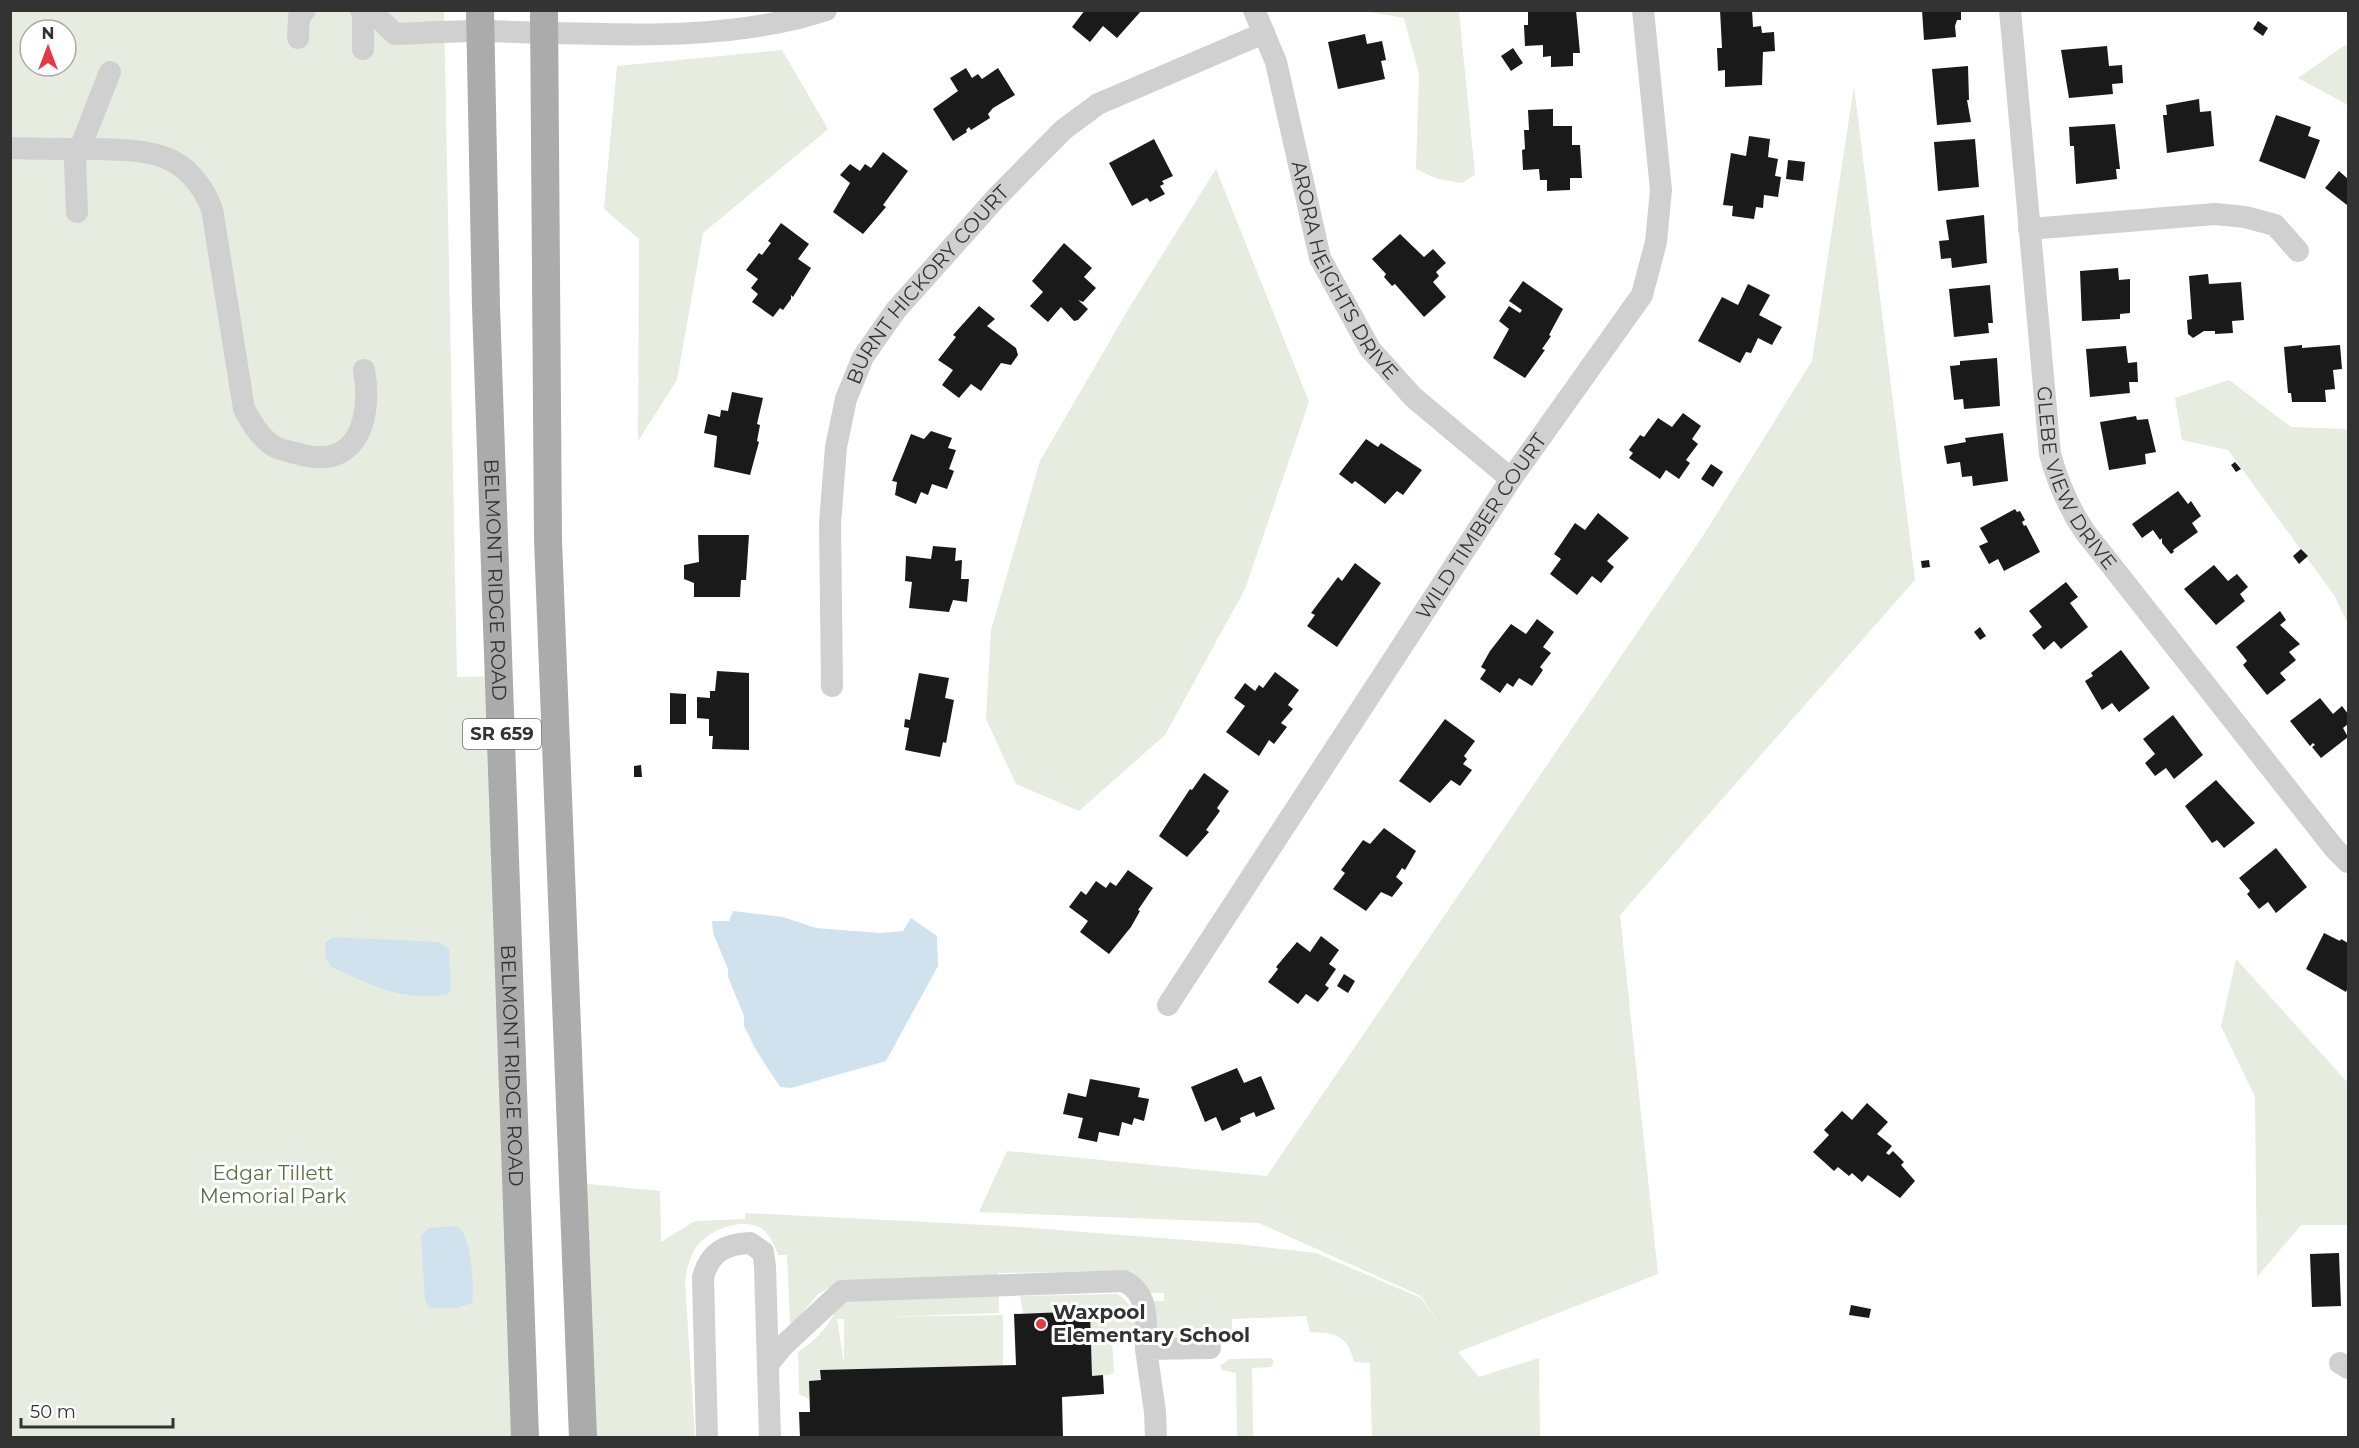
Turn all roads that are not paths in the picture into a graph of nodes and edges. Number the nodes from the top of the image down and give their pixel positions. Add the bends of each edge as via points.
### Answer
1 (305, 10) edge
2 (826, 10) edge
3 (1254, 10) edge
4 (1643, 10) edge
5 (2010, 10) edge
6 (368, 11) edge
7 (480, 21) edge
8 (544, 22) edge
9 (1264, 33) junction
10 (298, 38) dead end
11 (363, 49) dead end
12 (110, 72) dead end
13 (10, 148) edge
14 (78, 149) junction
15 (77, 212) dead end
16 (2030, 230) junction
17 (2298, 251) dead end
18 (364, 370) dead end
19 (1511, 479) junction
20 (832, 686) dead end
21 (2349, 862) edge
22 (1168, 1005) dead end
23 (1210, 1348) dead end
24 (1146, 1349) junction
25 (768, 1364) junction
26 (525, 1437) edge
27 (584, 1437) edge
28 (707, 1437) edge
29 (770, 1437) edge
30 (1156, 1437) edge

1 - 10 street via 298,20
2 - 8 street via 763,25 690,33
3 - 9 street, ARORA HEIGHTS DRIVE
4 - 19 street, WILD TIMBER COURT via 1661,190 1656,242 1642,295
5 - 16 street, GLEBE VIEW DRIVE
6 - 7 street via 395,34
6 - 11 street
7 - 8 street
7 - 26 main road, BELMONT RIDGE ROAD / SR 659
8 - 27 main road, SR 659 via 548,540
9 - 19 street, ARORA HEIGHTS DRIVE via 1276,62 1320,258 1370,349 1413,397
9 - 20 street, BURNT HICKORY COURT via 1098,104 1063,130 896,310 863,357 846,399 836,447 830,524
12 - 14 street
13 - 14 street
14 - 15 street
14 - 18 street via 148,152 174,160 196,179 212,209 244,409 256,431 273,446 318,458 342,452 363,427 367,401
16 - 17 street via 2225,215 2275,225
16 - 21 street, GLEBE VIEW DRIVE via 2050,454 2071,511 2334,848
19 - 22 street, WILD TIMBER COURT
23 - 24 street
24 - 25 street via 1142,1297 1136,1287 1124,1281 964,1286 842,1291
24 - 30 street
25 - 28 street via 763,1252 750,1243 733,1244 719,1250 708,1262 703,1277
25 - 29 street

